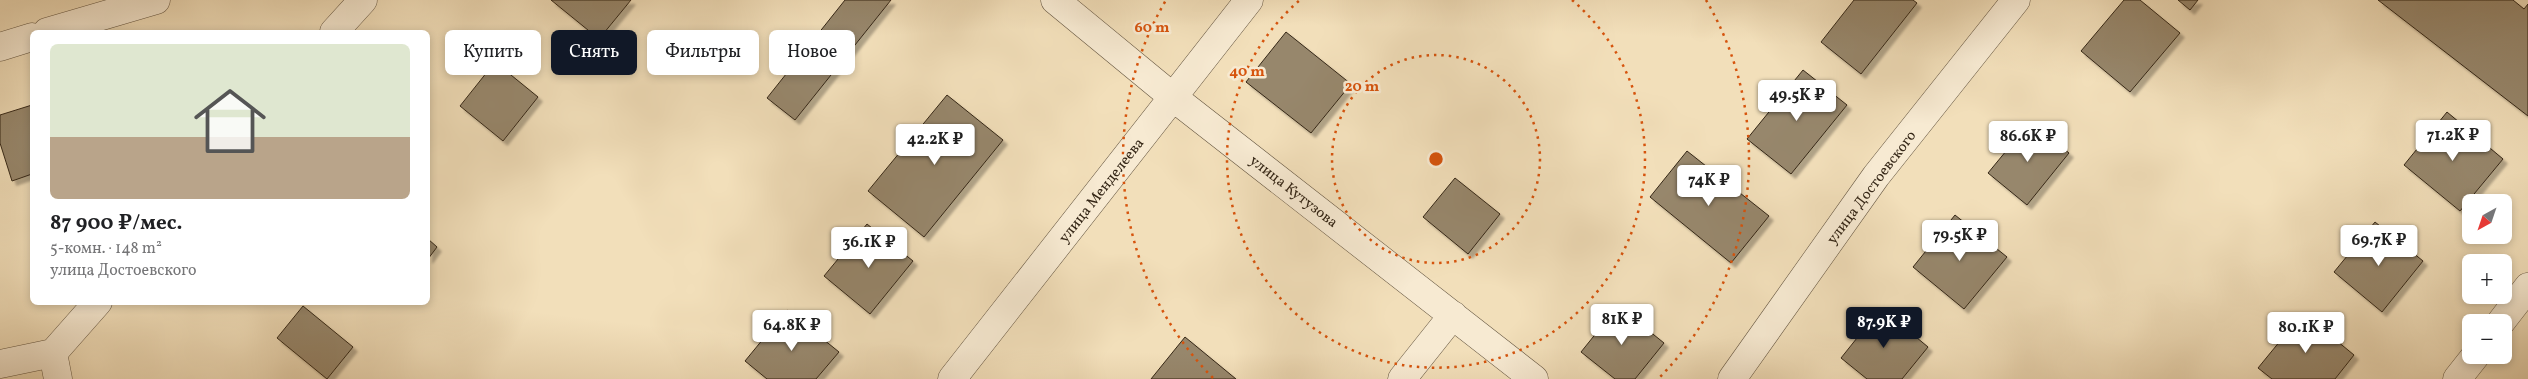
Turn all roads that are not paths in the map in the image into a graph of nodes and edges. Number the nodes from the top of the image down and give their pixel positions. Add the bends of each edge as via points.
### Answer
1 (156, 0) edge
2 (363, 0) edge
3 (1055, 0) edge
4 (1248, 0) edge
5 (2016, 0) edge
6 (54, 30) edge
7 (336, 30) edge
8 (30, 38) edge
9 (0, 47) edge
10 (1174, 98) junction
11 (2528, 288) edge
12 (96, 305) edge
13 (2507, 314) edge
14 (1452, 315) junction
15 (0, 364) edge
16 (2469, 364) edge
17 (56, 366) edge
18 (952, 379) edge
19 (1402, 379) edge
20 (1534, 379) edge
21 (1732, 379) edge
22 (2457, 379) edge

1 - 6 street
2 - 7 street
3 - 10 street, улица Кутузова
4 - 10 street, улица Менделеева
5 - 21 street, улица Достоевского via 1876,176
8 - 9 street
10 - 14 street, улица Кутузова
10 - 18 street, улица Менделеева
11 - 13 street
12 - 17 street
14 - 19 street
14 - 20 street, улица Кутузова
15 - 17 street
16 - 22 street

